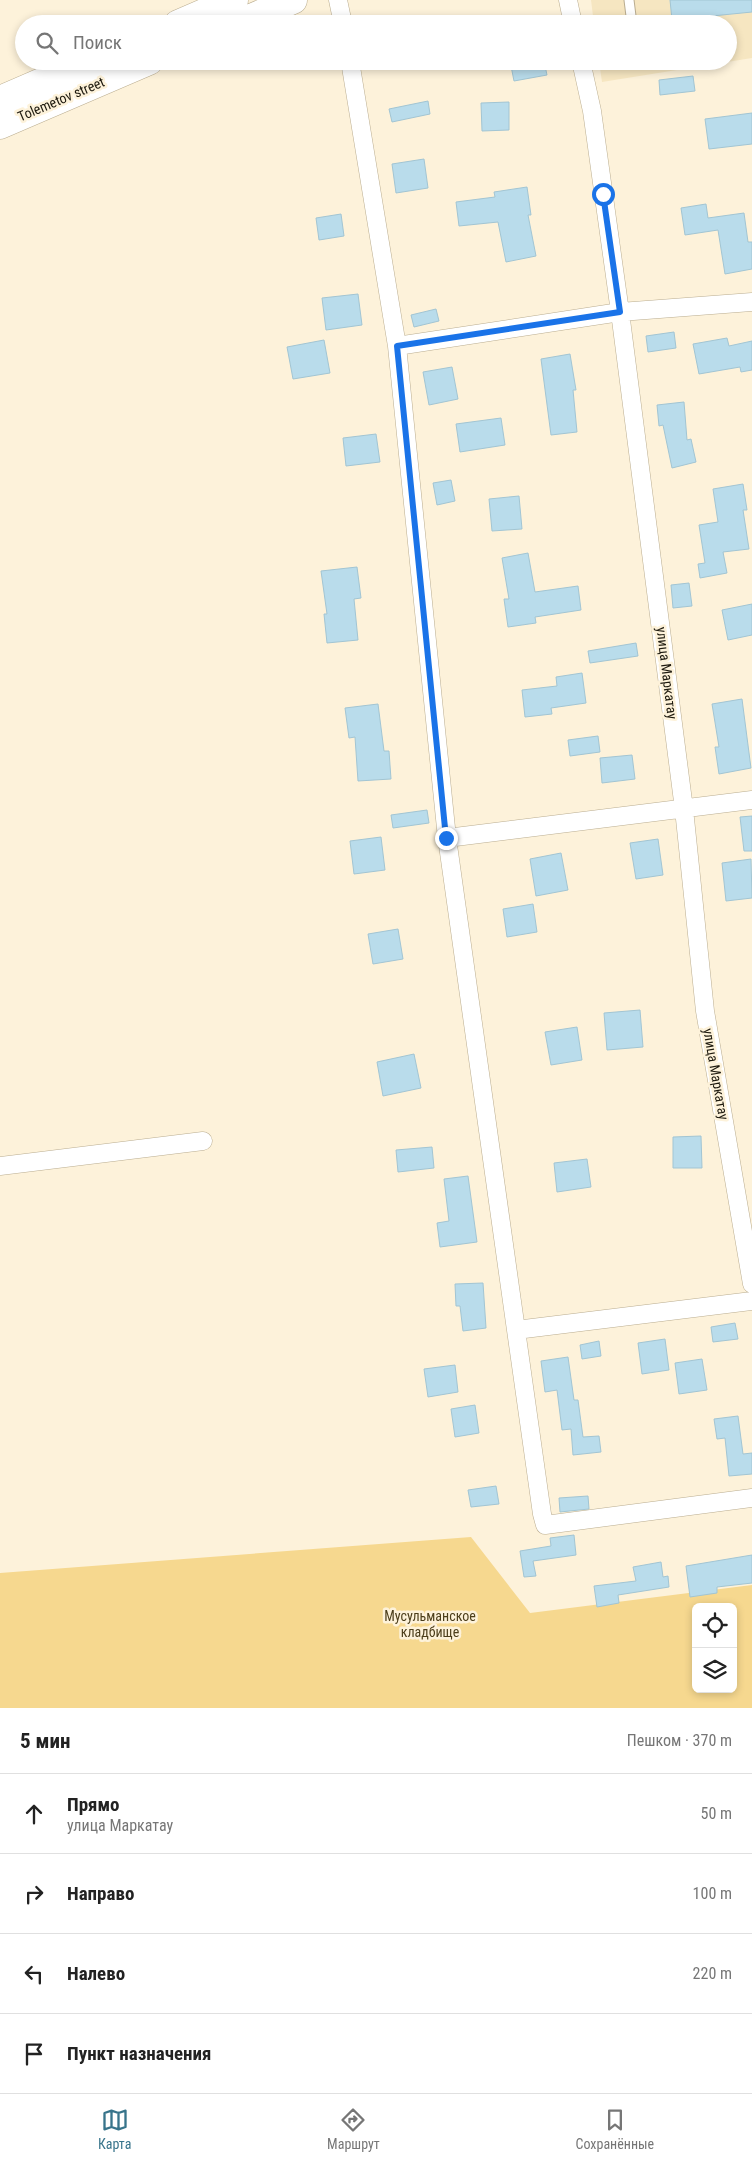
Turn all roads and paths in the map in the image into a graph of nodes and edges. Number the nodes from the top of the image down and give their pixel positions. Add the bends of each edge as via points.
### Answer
1 (234, 0) edge
2 (293, 0) edge
3 (338, 0) edge
4 (568, 0) edge
5 (628, 0) edge
6 (199, 15) edge
7 (258, 15) edge
8 (342, 15) edge
9 (572, 15) edge
10 (630, 15) edge
11 (69, 70) edge
12 (128, 70) edge
13 (351, 70) edge
14 (584, 70) edge
15 (0, 100) edge
16 (0, 125) edge
17 (752, 302) edge
18 (620, 312) junction
19 (397, 346) junction
20 (752, 800) edge
21 (684, 808) junction
22 (446, 838) junction
23 (203, 1141) dead end
24 (0, 1166) edge
25 (752, 1284) edge
26 (752, 1301) edge
27 (516, 1330) junction
28 (752, 1498) edge

1 - 6 main road
2 - 7 main road
3 - 8 street
4 - 9 street
5 - 10 lane
11 - 15 main road, Tolemetov street
12 - 16 main road, Tolemetov street
13 - 19 street
14 - 18 street, улица Маркатау
17 - 18 street
18 - 19 street
18 - 21 street, улица Маркатау
19 - 22 street
20 - 21 street
21 - 22 street
21 - 25 street, улица Маркатау via 705,1011
22 - 27 street
23 - 24 street
26 - 27 street
27 - 28 street via 545,1525

